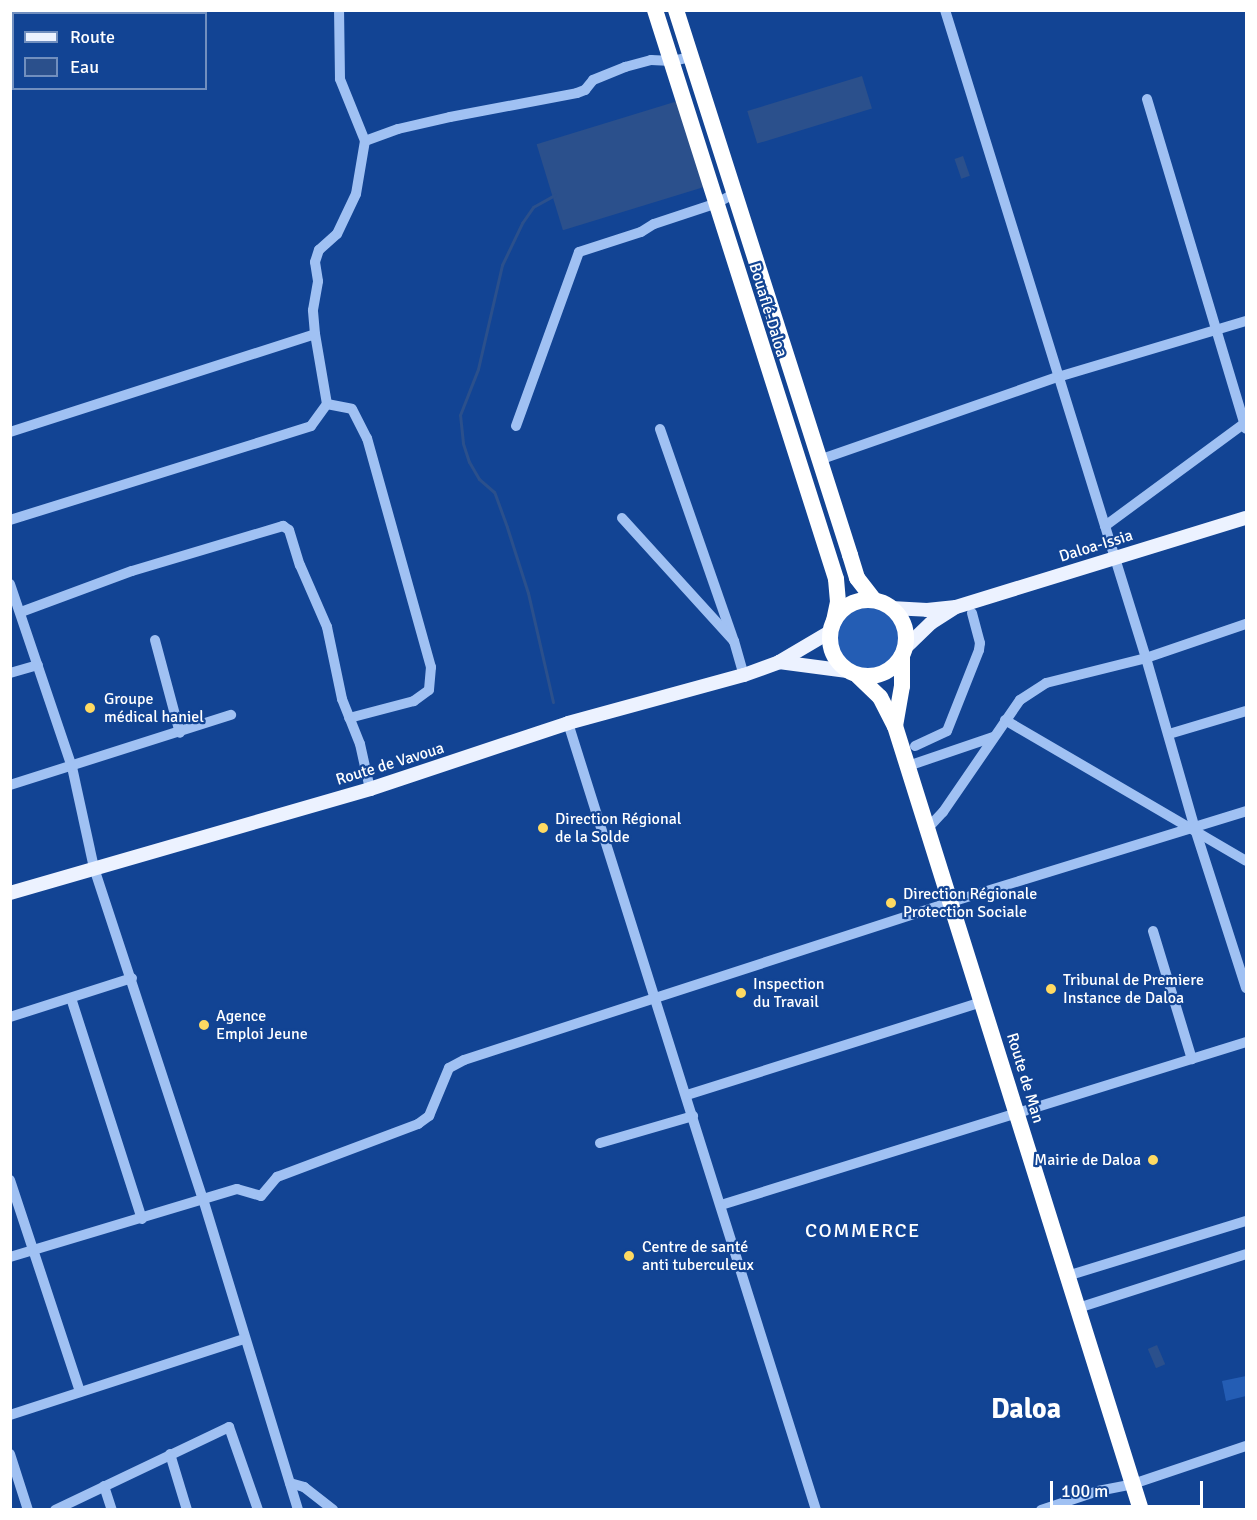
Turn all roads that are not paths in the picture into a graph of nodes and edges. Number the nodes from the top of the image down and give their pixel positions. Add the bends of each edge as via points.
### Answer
1 (339, 10) edge
2 (655, 10) edge
3 (676, 10) edge
4 (945, 10) edge
5 (691, 57) junction
6 (672, 61) junction
7 (1147, 99) dead end
8 (365, 141) junction
9 (735, 194) junction
10 (717, 203) junction
11 (1246, 321) edge
12 (1218, 330) junction
13 (315, 334) junction
14 (1058, 377) junction
15 (327, 404) junction
16 (1246, 424) edge
17 (516, 426) dead end
18 (660, 429) dead end
19 (10, 432) edge
20 (819, 460) junction
21 (622, 518) dead end
22 (1246, 518) edge
23 (10, 520) edge
24 (1105, 526) junction
25 (1115, 557) junction
26 (10, 584) edge
27 (874, 600) junction
28 (956, 607) junction
29 (891, 608) junction
30 (21, 612) junction
31 (972, 613) dead end
32 (1246, 624) edge
33 (832, 626) junction
34 (156, 640) dead end
35 (734, 641) junction
36 (904, 652) junction
37 (1146, 658) junction
38 (778, 662) junction
39 (38, 665) junction
40 (10, 673) edge
41 (852, 673) junction
42 (744, 675) junction
43 (1246, 711) edge
44 (231, 715) dead end
45 (349, 718) junction
46 (1005, 720) junction
47 (568, 723) junction
48 (895, 726) junction
49 (180, 732) junction
50 (1169, 734) junction
51 (993, 737) junction
52 (915, 746) dead end
53 (914, 764) junction
54 (72, 767) junction
55 (10, 785) edge
56 (370, 789) junction
57 (1246, 812) edge
58 (927, 828) junction
59 (1196, 829) junction
60 (1246, 861) edge
61 (94, 868) junction
62 (10, 893) edge
63 (951, 902) junction
64 (1153, 931) dead end
65 (132, 978) junction
66 (1246, 987) edge
67 (656, 997) junction
68 (71, 998) junction
69 (982, 1002) junction
70 (10, 1017) edge
71 (1246, 1042) edge
72 (1192, 1059) junction
73 (687, 1095) junction
74 (1017, 1113) junction
75 (693, 1116) junction
76 (600, 1143) dead end
77 (10, 1180) edge
78 (203, 1199) junction
79 (721, 1205) junction
80 (142, 1219) junction
81 (1246, 1221) edge
82 (32, 1251) junction
83 (1246, 1254) edge
84 (10, 1257) edge
85 (1067, 1276) junction
86 (1078, 1308) junction
87 (244, 1339) junction
88 (80, 1392) junction
89 (10, 1415) edge
90 (1246, 1446) edge
91 (10, 1454) edge
92 (170, 1454) junction
93 (290, 1483) junction
94 (1133, 1484) junction
95 (104, 1486) junction
96 (28, 1509) edge
97 (55, 1509) edge
98 (112, 1509) edge
99 (187, 1509) edge
100 (258, 1509) edge
101 (298, 1509) edge
102 (333, 1509) edge
103 (816, 1509) edge
104 (1041, 1509) edge
105 (1141, 1509) edge

1 - 8 street via 340,80
2 - 6 highway, Bouaflé-Daloa
3 - 5 highway, Bouaflé-Daloa
4 - 14 street
5 - 6 street
5 - 9 highway, Bouaflé-Daloa
6 - 8 street via 651,60 625,66 593,80 577,93 450,117
6 - 10 highway, Bouaflé-Daloa
7 - 12 street
8 - 13 street via 356,194 337,234 319,250 315,262
9 - 10 street
9 - 20 highway, Bouaflé-Daloa
10 - 17 street via 579,252
10 - 33 highway, Bouaflé-Daloa via 836,579 838,602
11 - 12 street
12 - 14 street
12 - 16 street
13 - 15 street
13 - 19 street
14 - 20 street
14 - 24 street
15 - 23 street via 311,426
15 - 45 street via 352,408 367,438 431,667 429,690 414,701
16 - 24 street
18 - 35 street
20 - 27 highway, Bouaflé-Daloa via 858,578
21 - 35 street
22 - 25 main road, Daloa-Issia
24 - 25 street
25 - 28 main road, Daloa-Issia
25 - 37 street
26 - 30 street
27 - 29 highway
27 - 33 highway via 851,604
28 - 29 main road
28 - 36 main road via 931,623
29 - 36 highway via 902,621
30 - 39 street
30 - 45 street via 132,571 283,526 289,530 327,627
31 - 52 street via 979,650 947,731
32 - 37 street
33 - 38 main road, Route de Vavoua
33 - 41 highway via 832,653
34 - 49 street
35 - 42 street
36 - 41 highway via 893,668 880,675
36 - 48 highway
37 - 46 street via 1046,683 1020,700
37 - 50 street
38 - 41 main road
38 - 42 main road, Route de Vavoua
39 - 40 street
39 - 54 street
41 - 48 highway, Route de Man via 880,697
42 - 47 main road, Route de Vavoua
43 - 50 street
44 - 49 street
45 - 56 street via 360,744
46 - 51 street
46 - 59 street
47 - 56 main road, Route de Vavoua
47 - 67 street
48 - 53 highway, Route de Man
49 - 54 street
50 - 59 street
51 - 53 street
51 - 58 street via 943,812
53 - 58 highway, Route de Man
54 - 55 street
54 - 61 street
56 - 61 main road, Route de Vavoua
57 - 59 street
58 - 63 highway, Route de Man
59 - 60 street
59 - 63 street
59 - 66 street
61 - 62 main road, Route de Vavoua
61 - 65 street
63 - 67 street
63 - 69 highway, Route de Man
64 - 72 street
65 - 68 street
65 - 78 street
67 - 73 street
67 - 78 street via 455,1063 449,1068 429,1116 418,1124 277,1177 261,1196 237,1190
68 - 70 street
68 - 80 street
69 - 73 street
69 - 74 highway, Route de Man
71 - 72 street
72 - 74 street
73 - 75 street
74 - 79 street
74 - 85 highway, Route de Man
75 - 76 street
75 - 79 street
77 - 82 street
78 - 80 street
78 - 87 street
79 - 103 street
80 - 82 street
81 - 85 street
82 - 84 street
82 - 88 street
83 - 86 street
85 - 86 highway, Route de Man
86 - 94 highway, Route de Man
87 - 88 street
87 - 93 street
88 - 89 street
90 - 94 street
91 - 96 street
92 - 95 street
92 - 99 street
92 - 100 street via 229,1427
93 - 101 street
93 - 102 street via 304,1487
94 - 104 street
94 - 105 highway, Route de Man
95 - 97 street
95 - 98 street

